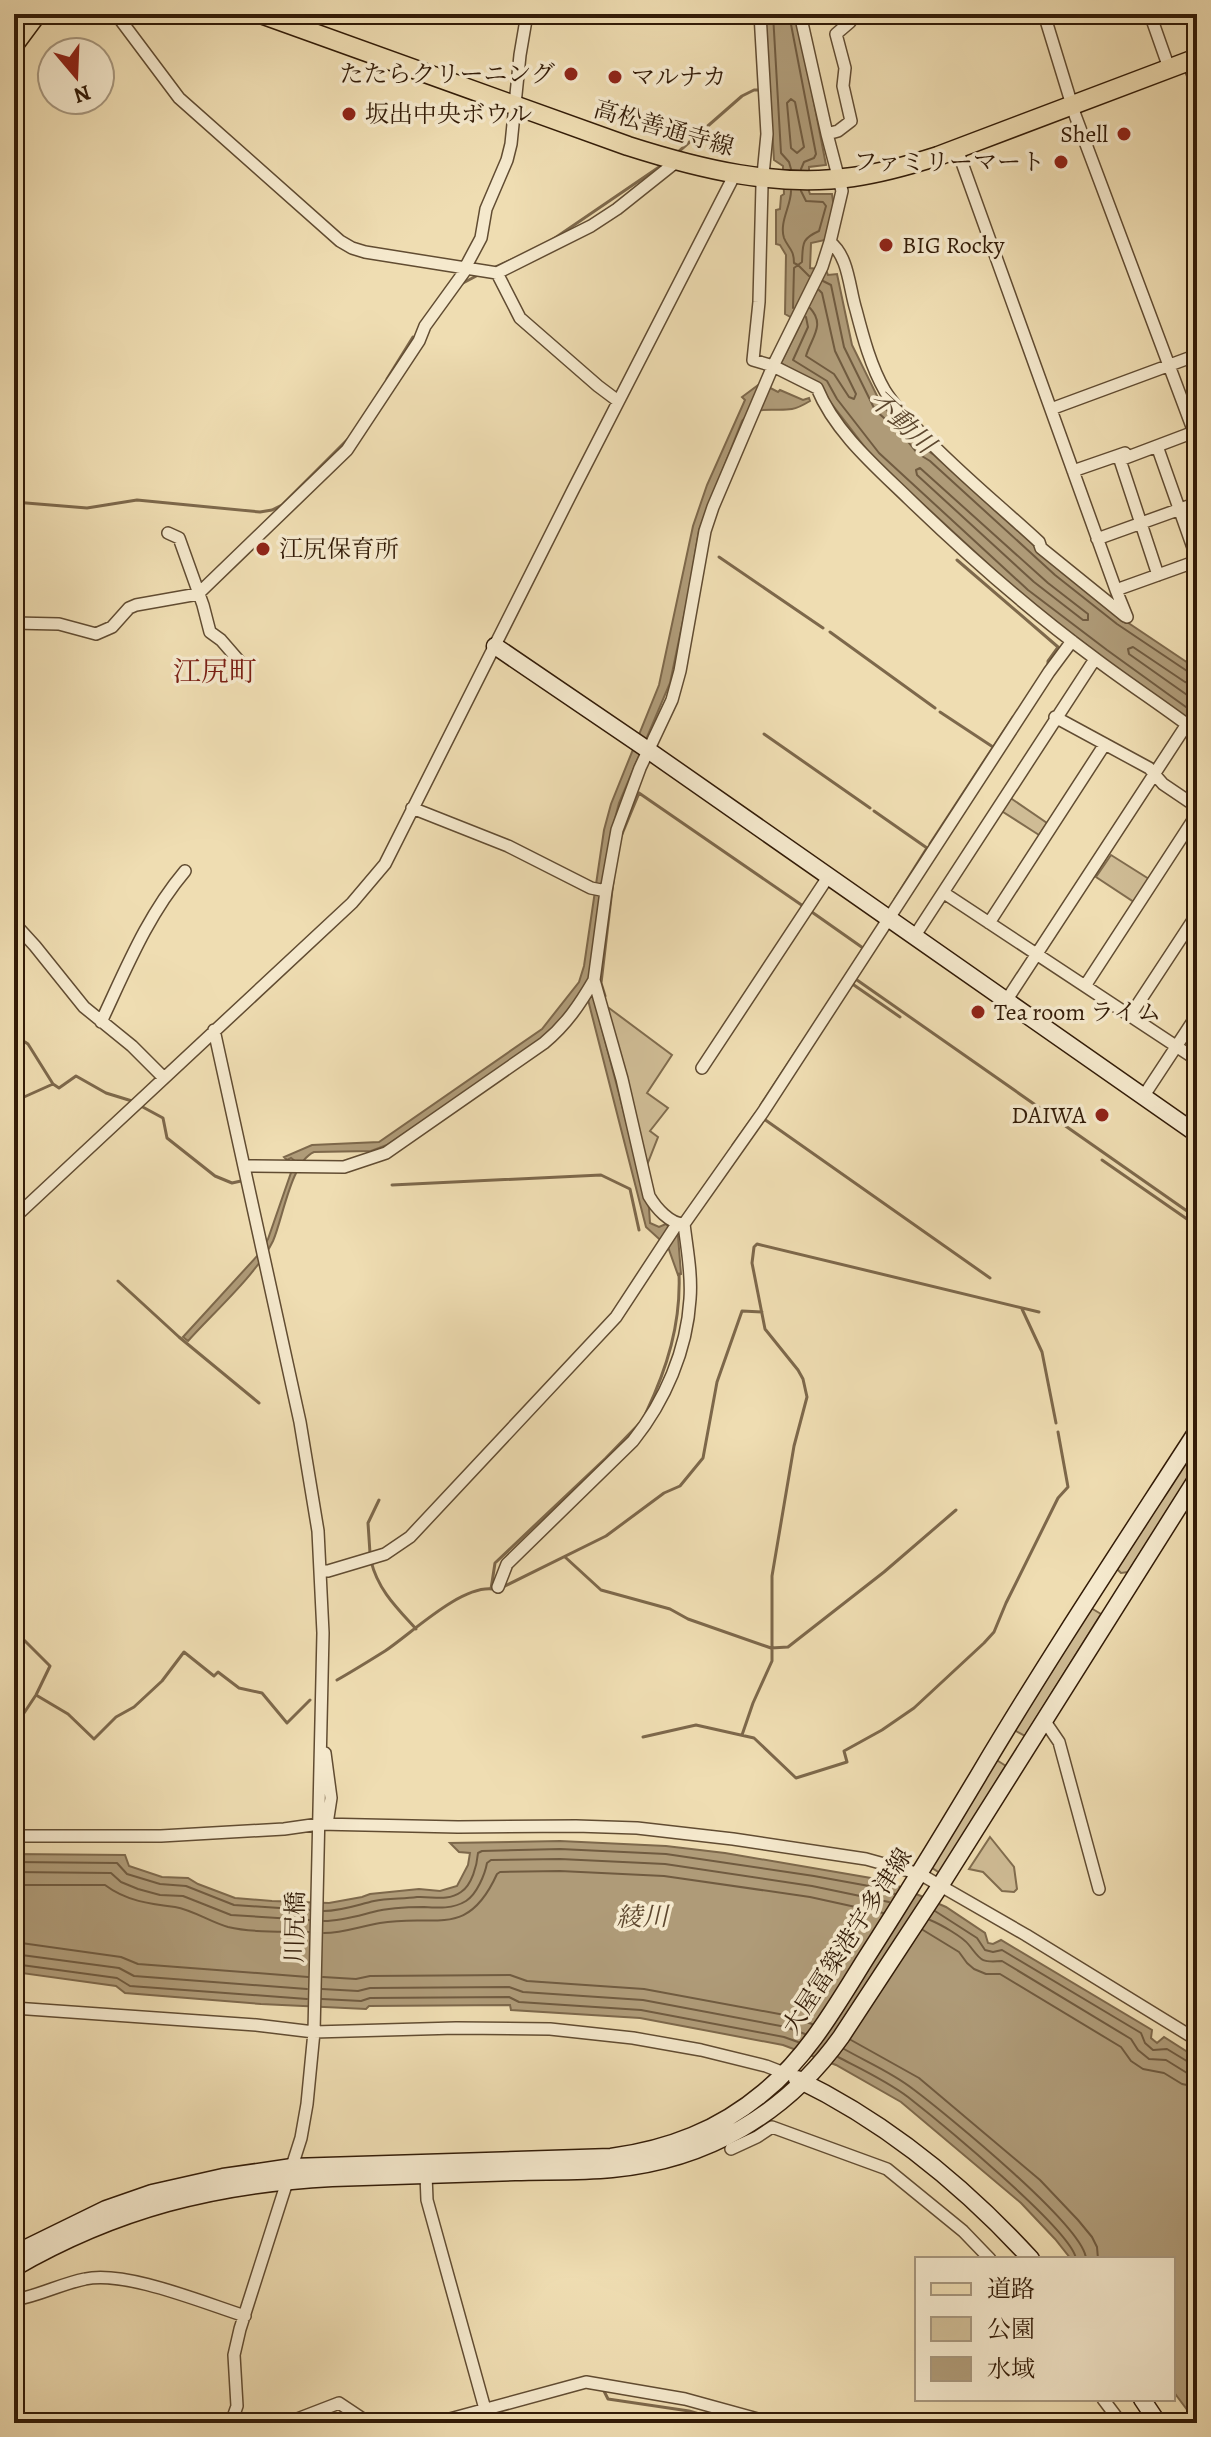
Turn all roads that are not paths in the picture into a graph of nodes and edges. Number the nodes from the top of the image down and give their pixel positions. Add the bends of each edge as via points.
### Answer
1 (37, 14) edge
2 (116, 14) edge
3 (261, 14) edge
4 (527, 14) edge
5 (760, 14) edge
6 (800, 14) edge
7 (852, 14) edge
8 (1044, 14) edge
9 (1150, 14) edge
10 (14, 45) edge
11 (1192, 60) edge
12 (1169, 68) junction
13 (1197, 87) edge
14 (515, 105) junction
15 (1072, 106) junction
16 (827, 134) junction
17 (957, 149) junction
18 (671, 160) junction
19 (735, 174) junction
20 (772, 178) junction
21 (838, 179) junction
22 (830, 242) junction
23 (466, 268) junction
24 (490, 272) junction
25 (1197, 355) edge
26 (1170, 365) junction
27 (773, 366) junction
28 (618, 401) junction
29 (1051, 409) junction
30 (1195, 431) edge
31 (1157, 446) junction
32 (1073, 471) junction
33 (1197, 503) edge
34 (1179, 509) junction
35 (1140, 523) junction
36 (168, 533) dead end
37 (1097, 539) junction
38 (1197, 560) edge
39 (1158, 575) junction
40 (1116, 590) junction
41 (198, 594) junction
42 (14, 623) edge
43 (1072, 641) junction
44 (495, 646) junction
45 (1095, 659) junction
46 (247, 670) dead end
47 (1055, 717) junction
48 (1192, 728) edge
49 (1105, 744) junction
50 (643, 747) junction
51 (1155, 776) junction
52 (1197, 807) edge
53 (412, 808) junction
54 (1197, 814) edge
55 (185, 871) dead end
56 (828, 877) junction
57 (600, 890) junction
58 (944, 893) junction
59 (1197, 914) edge
60 (888, 919) junction
61 (14, 923) edge
62 (989, 923) junction
63 (914, 937) junction
64 (1037, 954) junction
65 (594, 981) junction
66 (1085, 986) junction
67 (1006, 1001) junction
68 (1197, 1015) edge
69 (1130, 1016) junction
70 (101, 1022) junction
71 (214, 1030) junction
72 (1177, 1046) junction
73 (1197, 1060) edge
74 (702, 1068) dead end
75 (164, 1078) junction
76 (1143, 1097) junction
77 (1197, 1134) edge
78 (244, 1166) junction
79 (14, 1218) edge
80 (679, 1225) junction
81 (1197, 1431) edge
82 (1197, 1478) edge
83 (1107, 1570) junction
84 (321, 1571) junction
85 (1129, 1584) junction
86 (498, 1587) dead end
87 (1044, 1720) junction
88 (1001, 1738) junction
89 (1022, 1755) junction
90 (322, 1826) junction
91 (14, 1836) edge
92 (916, 1880) junction
93 (1099, 1889) dead end
94 (937, 1890) junction
95 (14, 2008) edge
96 (314, 2028) junction
97 (1197, 2040) edge
98 (784, 2074) junction
99 (809, 2078) junction
100 (721, 2139) junction
101 (290, 2174) junction
102 (426, 2175) junction
103 (14, 2254) edge
104 (988, 2257) edge
105 (1029, 2257) edge
106 (14, 2268) edge
107 (14, 2300) edge
108 (245, 2316) junction
109 (1104, 2401) edge
110 (1143, 2401) edge
111 (485, 2409) junction
112 (231, 2423) edge
113 (287, 2423) edge
114 (369, 2423) edge
115 (435, 2423) edge
116 (772, 2423) edge
117 (1121, 2423) edge
118 (1158, 2423) edge

1 - 10 main road
2 - 23 street via 179,98 340,241 365,252
3 - 14 main road, 高松善通寺線
4 - 14 street
5 - 20 street
6 - 16 street
7 - 16 street via 836,34 851,121
8 - 15 street
9 - 12 street
11 - 12 main road, 高松善通寺線
11 - 13 street
12 - 15 main road, 高松善通寺線
14 - 18 main road, 高松善通寺線
14 - 23 street via 507,160
15 - 17 main road, 高松善通寺線
15 - 26 street
16 - 21 street
17 - 21 main road, 高松善通寺線 via 903,167
17 - 29 street
18 - 19 main road, 高松善通寺線
18 - 24 street via 591,226
19 - 20 main road, 高松善通寺線
19 - 28 street
20 - 21 main road, 高松善通寺線
20 - 27 street via 753,360
21 - 22 street via 841,201
22 - 27 street
22 - 40 street via 846,270 876,372 901,412 1041,548 1127,617
23 - 24 street
23 - 41 street via 347,450
24 - 28 street via 520,318
25 - 26 street
26 - 29 street
26 - 30 street
27 - 43 street via 817,388 826,409 868,460 991,576
27 - 50 street via 705,531 672,700
28 - 44 street
29 - 32 street
30 - 31 street
30 - 32 street
31 - 34 street
31 - 35 street via 1120,460
32 - 37 street
33 - 34 street
34 - 35 street
34 - 38 street
35 - 37 street
35 - 39 street
36 - 41 street via 179,538
37 - 40 street
38 - 39 street
39 - 40 street
41 - 42 street via 136,605 96,634 59,624
41 - 46 street via 210,632
43 - 45 street
43 - 60 street
44 - 50 main road
44 - 53 street
45 - 47 street
45 - 48 street
47 - 49 street
47 - 58 street
48 - 51 street
49 - 51 street
49 - 62 street
50 - 56 main road
50 - 57 street
51 - 52 street
51 - 64 street
53 - 57 street
53 - 71 street via 385,864 352,903
54 - 66 street
55 - 70 street via 143,933
56 - 60 main road
56 - 74 street
57 - 65 street
58 - 62 street
58 - 63 street
59 - 69 street
60 - 63 main road
60 - 80 street via 763,1112
61 - 70 street
62 - 64 street
63 - 67 main road
64 - 66 street
64 - 67 street
65 - 78 street via 544,1043 386,1153 344,1167
65 - 80 street via 649,1196
66 - 69 street
67 - 76 main road
68 - 72 street
69 - 72 street
70 - 75 street
71 - 75 street
71 - 78 street, 川尻橋
72 - 73 street
72 - 76 street
75 - 79 street
76 - 77 main road
78 - 84 street, 川尻橋 via 300,1422
80 - 84 street via 616,1317 410,1537 385,1554
80 - 86 street via 690,1274 688,1318 658,1405 633,1441 507,1564
81 - 83 main road, 大屋冨築港宇多津線
82 - 85 main road, 大屋冨築港宇多津線
83 - 85 main road
83 - 88 main road, 大屋冨築港宇多津線
84 - 90 street, 川尻橋
85 - 87 main road, 大屋冨築港宇多津線
87 - 89 main road, 大屋冨築港宇多津線
87 - 93 street via 1059,1742
88 - 89 main road
88 - 92 main road, 大屋冨築港宇多津線
89 - 94 main road, 大屋冨築港宇多津線
90 - 91 street via 161,1836
90 - 92 street via 637,1828 866,1859
90 - 96 street, 川尻橋
92 - 94 street
92 - 98 main road, 大屋冨築港宇多津線 via 822,2028
94 - 97 street via 1026,1935
94 - 99 main road, 大屋冨築港宇多津線
95 - 96 street
96 - 98 street via 550,2029 701,2050
96 - 101 street, 川尻橋 via 307,2104
98 - 99 main road
98 - 100 main road, 大屋冨築港宇多津線 via 731,2118
99 - 100 main road, 大屋冨築港宇多津線 via 758,2119
99 - 105 main road via 919,2155
100 - 101 main road, 大屋冨築港宇多津線 via 611,2157
100 - 102 main road, 大屋冨築港宇多津線 via 680,2156 611,2169
100 - 104 street via 772,2127 887,2169
101 - 102 main road, 大屋冨築港宇多津線
101 - 103 main road, 大屋冨築港宇多津線 via 210,2179 152,2193
101 - 106 main road, 大屋冨築港宇多津線 via 158,2205 77,2236
101 - 108 street, 川尻橋
102 - 111 street via 427,2200
107 - 108 street via 108,2277
108 - 112 street, 川尻橋 via 234,2355 237,2406
109 - 117 street
110 - 118 main road
111 - 115 street
111 - 116 street via 586,2382 685,2399
113 - 114 street via 339,2403

